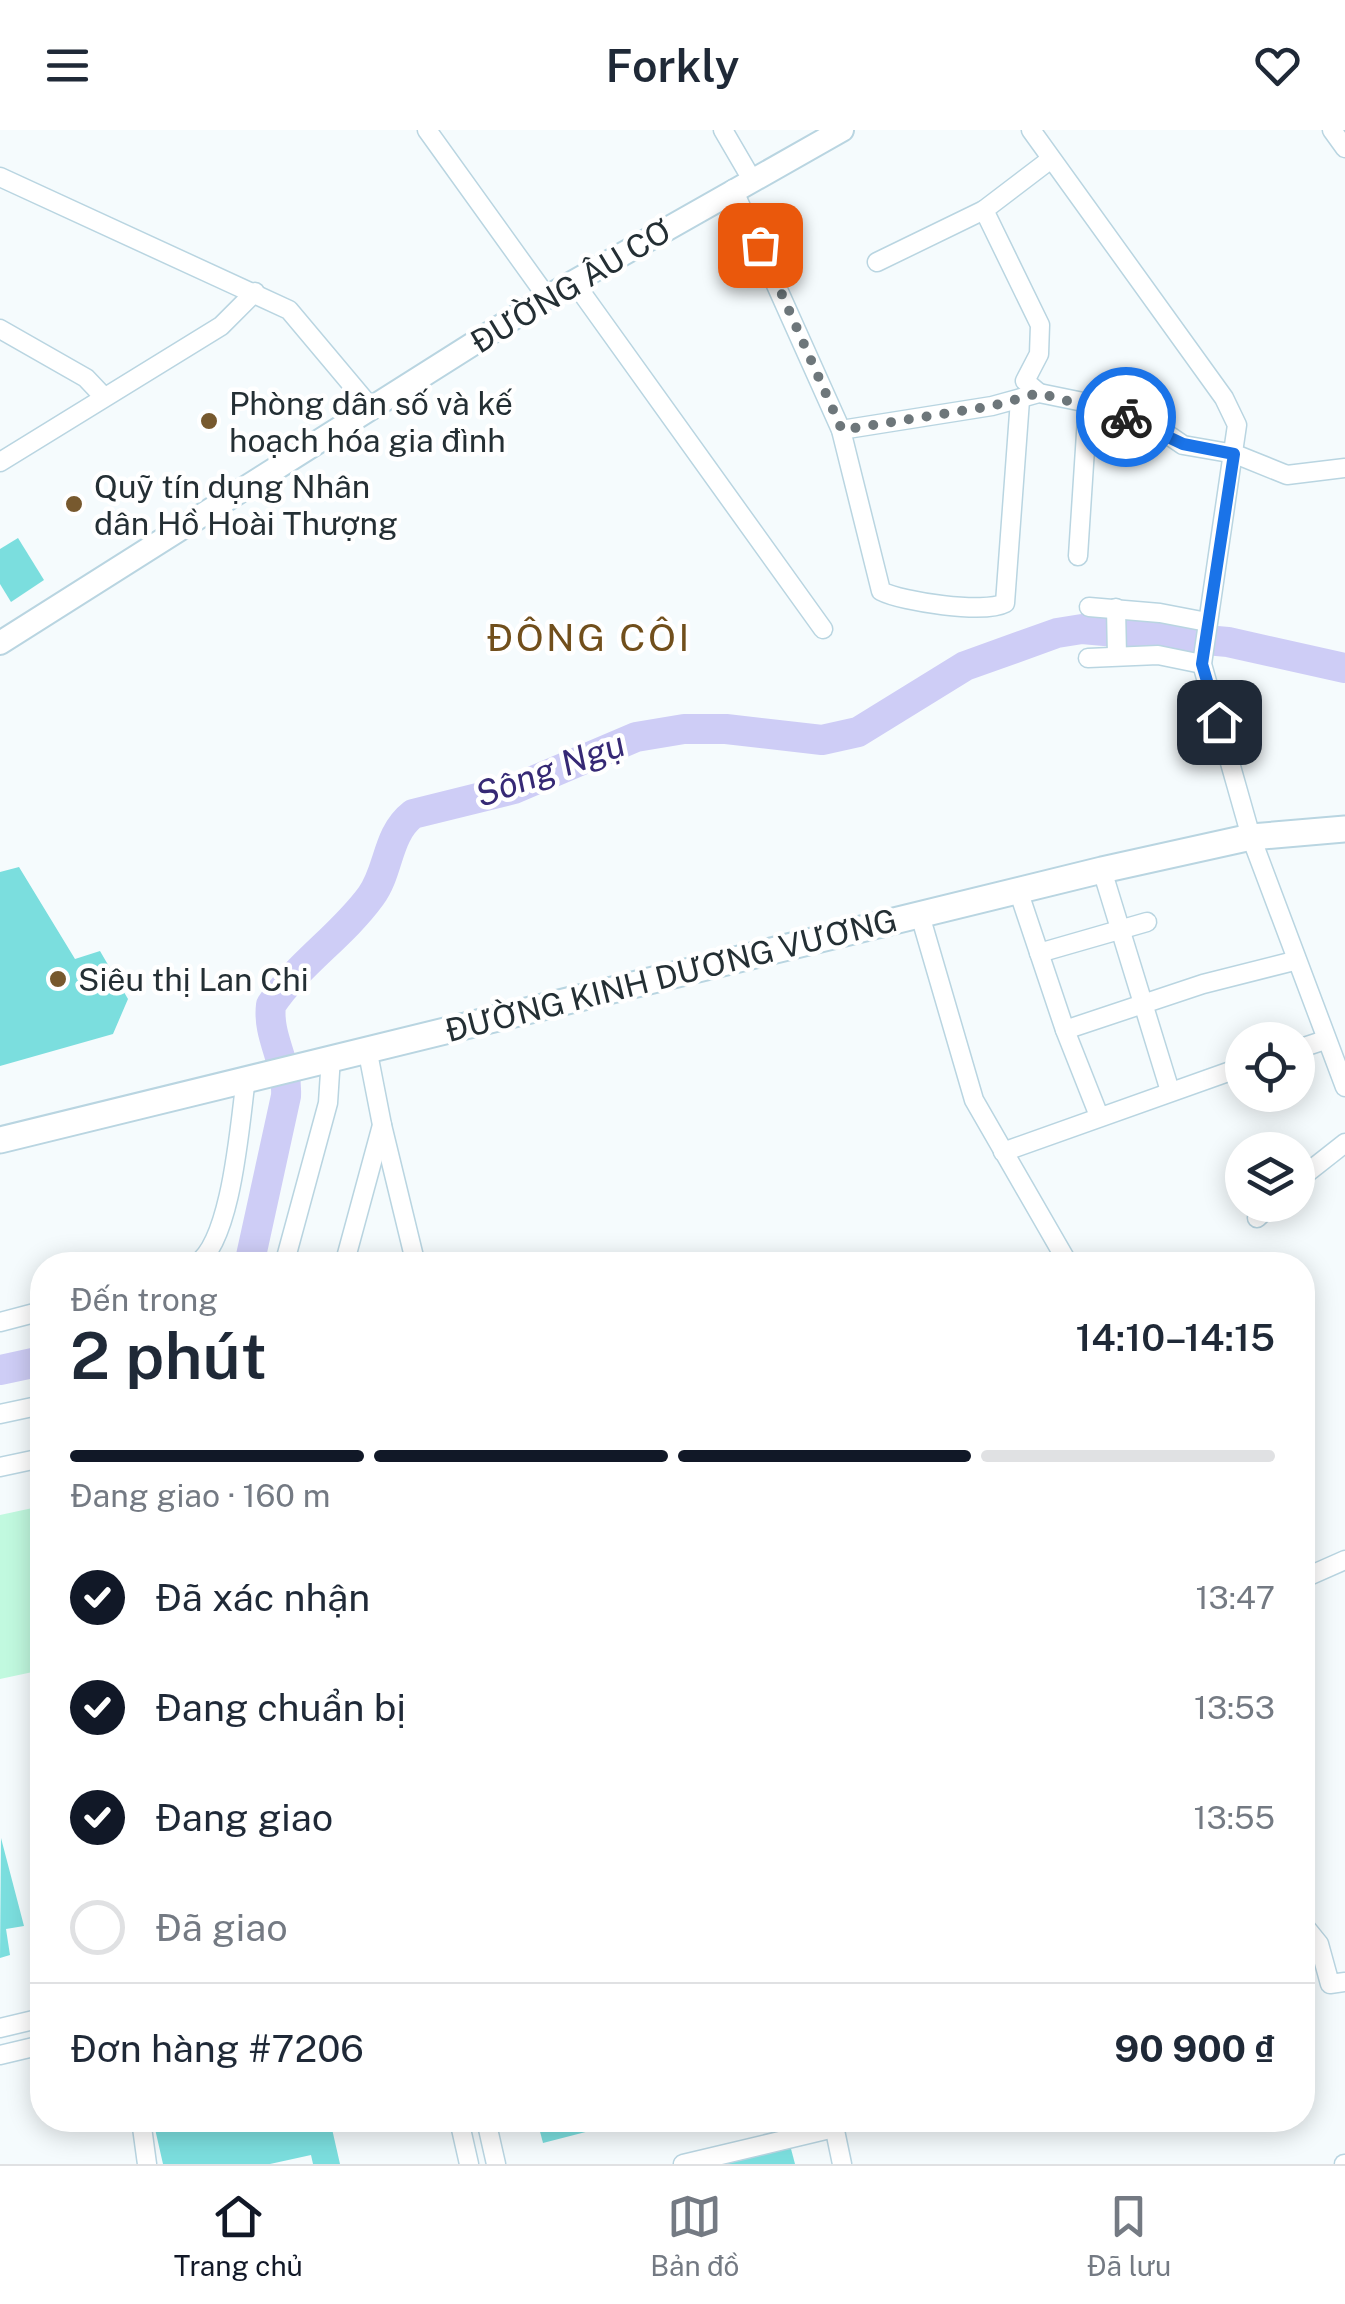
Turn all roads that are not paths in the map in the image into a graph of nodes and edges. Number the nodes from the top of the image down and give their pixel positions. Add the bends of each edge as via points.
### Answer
1 (427, 130) edge
2 (723, 130) edge
3 (842, 130) edge
4 (1031, 130) edge
5 (1332, 130) edge
6 (1345, 148) edge
7 (1050, 159) junction
8 (0, 177) edge
9 (742, 184) junction
10 (984, 210) junction
11 (876, 262) dead end
12 (574, 282) junction
13 (256, 292) junction
14 (546, 296) junction
15 (0, 329) edge
16 (1039, 393) junction
17 (104, 397) junction
18 (1020, 400) junction
19 (1088, 403) junction
20 (373, 410) junction
21 (842, 430) junction
22 (1234, 454) junction
23 (0, 462) edge
24 (1345, 468) edge
25 (1078, 556) dead end
26 (1089, 607) dead end
27 (1116, 609) junction
28 (1206, 622) junction
29 (823, 629) dead end
30 (0, 643) edge
31 (1117, 656) junction
32 (1088, 658) dead end
33 (1202, 664) junction
34 (1345, 829) edge
35 (1252, 837) junction
36 (1102, 870) junction
37 (1018, 890) junction
38 (920, 915) junction
39 (1146, 922) dead end
40 (1118, 930) junction
41 (1039, 953) junction
42 (1294, 961) junction
43 (1142, 1004) junction
44 (1066, 1030) junction
45 (1325, 1040) junction
46 (1315, 1043) edge
47 (367, 1048) junction
48 (326, 1058) junction
49 (1225, 1073) edge
50 (248, 1077) junction
51 (1345, 1087) edge
52 (1170, 1091) junction
53 (1099, 1116) junction
54 (382, 1124) junction
55 (0, 1140) edge
56 (1345, 1143) edge
57 (1003, 1152) junction
58 (1315, 1167) edge
59 (208, 1252) edge
60 (288, 1252) edge
61 (348, 1252) edge
62 (413, 1252) edge
63 (1061, 1252) edge
64 (30, 1314) edge
65 (0, 1322) edge
66 (30, 1407) edge
67 (0, 1414) edge
68 (30, 1461) edge
69 (0, 1468) edge
70 (1345, 1560) edge
71 (1315, 1573) edge
72 (1315, 1939) edge
73 (1345, 1982) edge
74 (30, 2021) edge
75 (0, 2028) edge
76 (30, 2048) edge
77 (0, 2055) edge
78 (142, 2132) edge
79 (462, 2132) edge
80 (489, 2132) edge
81 (804, 2132) edge
82 (836, 2132) edge
83 (147, 2164) edge
84 (470, 2164) edge
85 (496, 2164) edge
86 (683, 2164) edge
87 (842, 2164) edge

1 - 14 street
2 - 9 street
3 - 9 main road, ĐƯỜNG ÂU CƠ
4 - 7 street
5 - 6 street
7 - 10 street
7 - 22 street via 1224,398 1236,426
8 - 13 street
9 - 12 main road, ĐƯỜNG ÂU CƠ
9 - 21 street
10 - 11 street
10 - 16 street via 1040,325 1039,354 1025,381
12 - 14 main road, ĐƯỜNG ÂU CƠ
12 - 29 street
13 - 17 street via 221,326
13 - 20 street via 295,314
14 - 20 main road, ĐƯỜNG ÂU CƠ
15 - 17 street via 86,378
16 - 18 street
16 - 19 street
17 - 23 street
18 - 21 street
18 - 21 street via 1008,594 995,608 881,590
19 - 22 street via 1183,444
19 - 25 street
20 - 30 main road, ĐƯỜNG ÂU CƠ
22 - 24 street via 1287,475
22 - 28 street
26 - 27 street
27 - 28 street
27 - 31 street
28 - 33 street
31 - 32 street
31 - 33 street via 1183,657
33 - 35 street
34 - 35 highway, ĐƯỜNG KINH DƯƠNG VƯƠNG
35 - 36 highway, ĐƯỜNG KINH DƯƠNG VƯƠNG
35 - 42 street
36 - 37 highway, ĐƯỜNG KINH DƯƠNG VƯƠNG
36 - 40 street
37 - 38 highway, ĐƯỜNG KINH DƯƠNG VƯƠNG
37 - 41 street
38 - 47 highway, ĐƯỜNG KINH DƯƠNG VƯƠNG
38 - 57 street via 974,1100
39 - 40 street
40 - 41 street
40 - 43 street
41 - 44 street
42 - 43 street
42 - 45 street
43 - 44 street
43 - 52 street
44 - 53 street
45 - 46 street
45 - 51 street
47 - 48 highway, ĐƯỜNG KINH DƯƠNG VƯƠNG
47 - 54 street
48 - 50 highway, ĐƯỜNG KINH DƯƠNG VƯƠNG
48 - 60 street via 328,1103
49 - 52 street
50 - 55 highway, ĐƯỜNG KINH DƯƠNG VƯƠNG
50 - 59 street via 234,1165
52 - 53 street
53 - 57 street
54 - 61 street
54 - 62 street
56 - 58 street
57 - 63 street
64 - 65 street
66 - 67 street
68 - 69 street
70 - 71 street
72 - 73 street via 1330,1984
74 - 75 street
76 - 77 street
78 - 83 street
79 - 84 street
80 - 85 street
81 - 86 street
82 - 87 street

